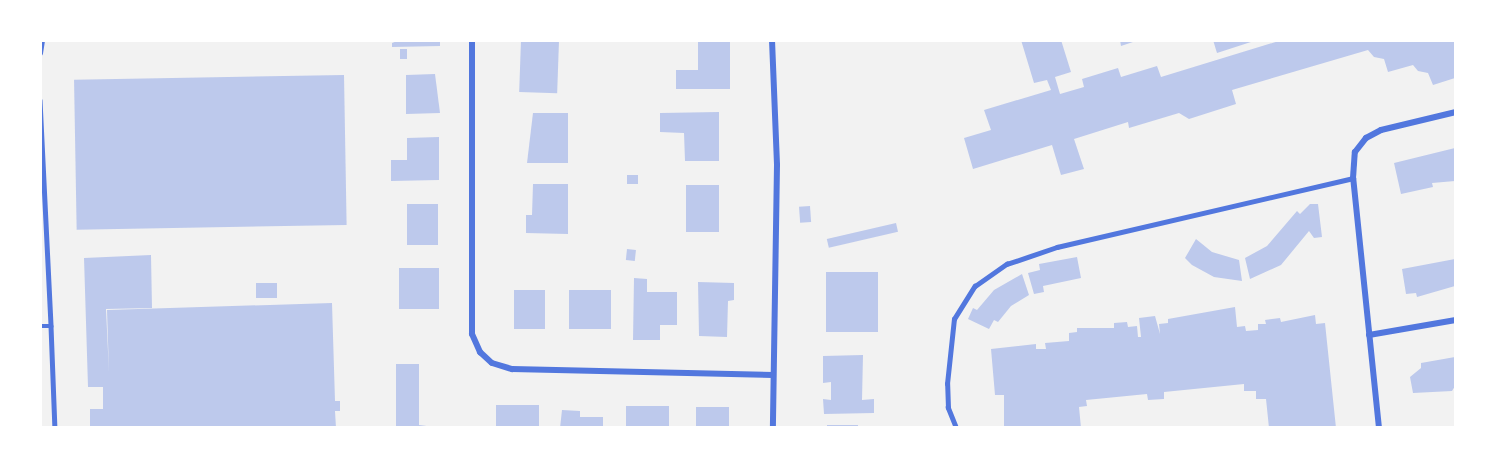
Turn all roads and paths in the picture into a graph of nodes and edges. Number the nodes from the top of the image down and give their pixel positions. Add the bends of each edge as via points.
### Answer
1 (42, 40) edge
2 (472, 40) edge
3 (772, 40) edge
4 (40, 52) edge
5 (40, 100) edge
6 (1455, 112) edge
7 (1353, 178) junction
8 (1455, 320) edge
9 (40, 326) edge
10 (51, 326) junction
11 (1369, 335) junction
12 (773, 375) junction
13 (55, 428) edge
14 (773, 428) edge
15 (956, 428) edge
16 (1379, 428) edge

1 - 4 lane
2 - 12 street via 472,334 480,352 492,363 512,369
3 - 12 street via 777,165
5 - 10 lane
6 - 7 street via 1381,130 1366,138 1355,152
7 - 11 street
7 - 15 lane via 1057,247 1007,264 975,286 954,319 947,384 948,408
8 - 11 street
9 - 10 lane
10 - 13 lane
11 - 16 street
12 - 14 street

